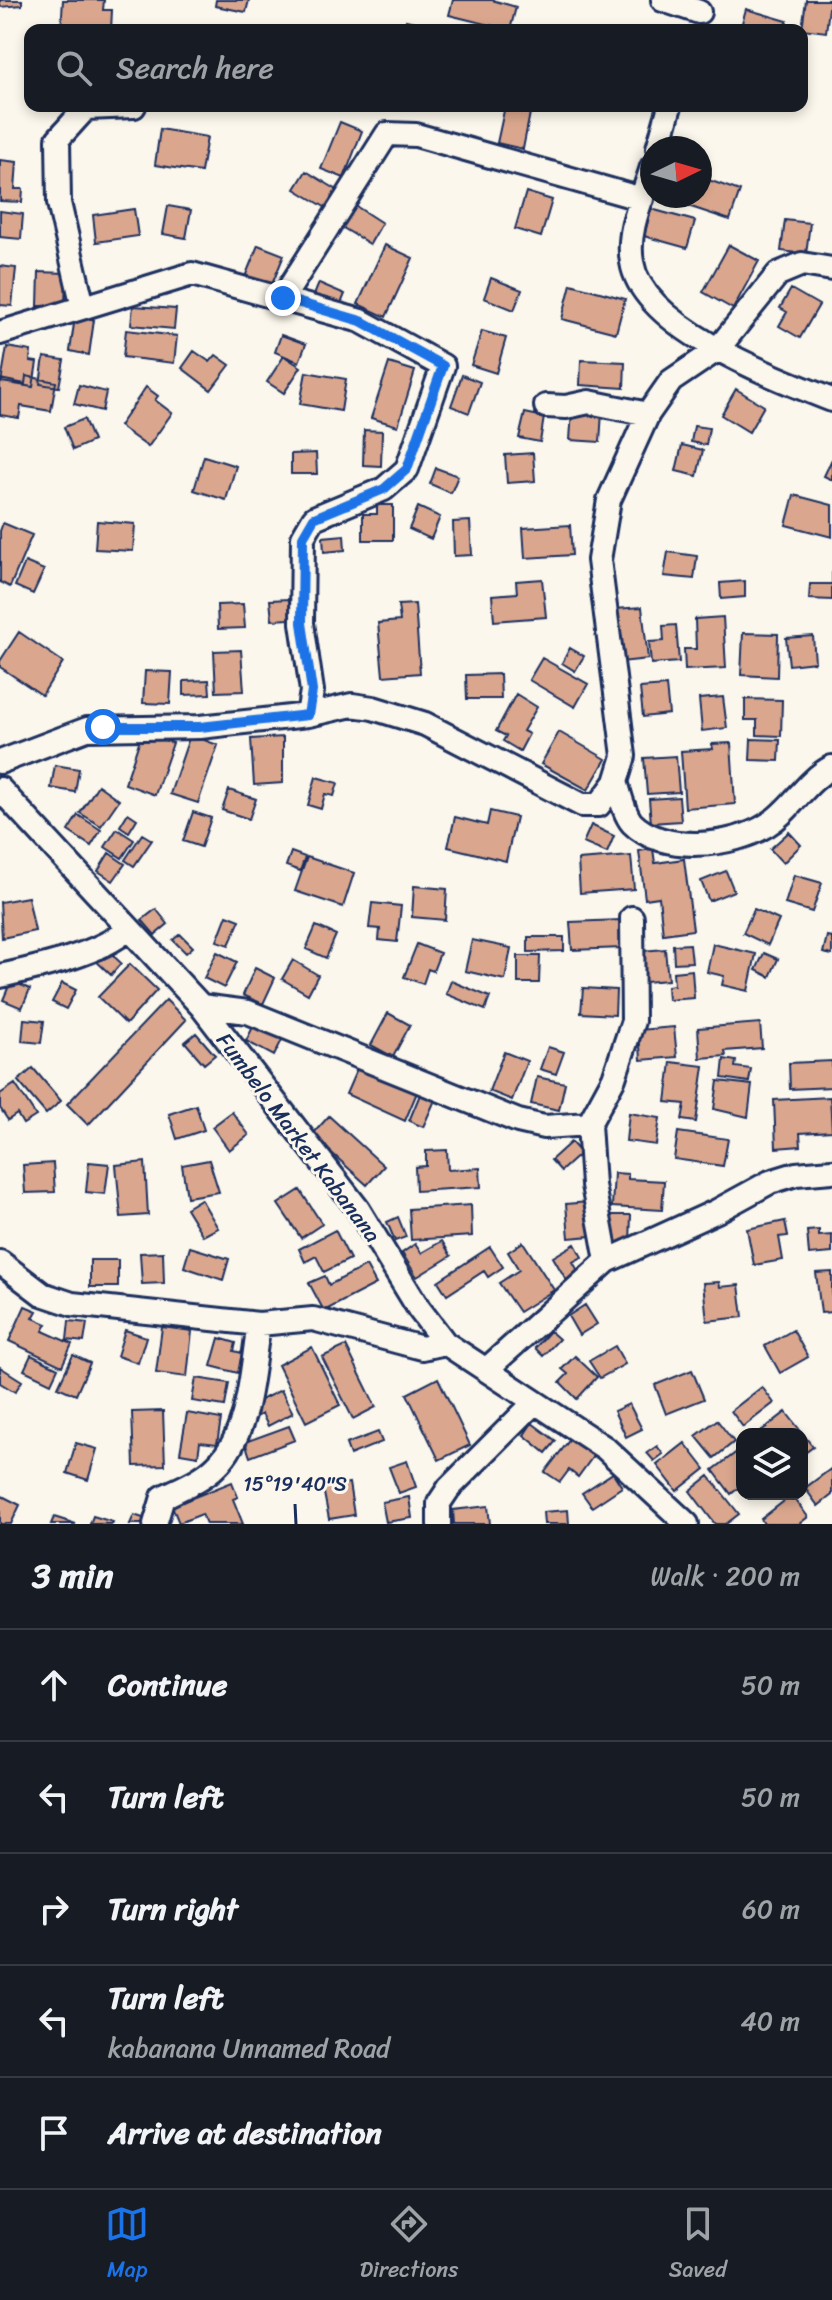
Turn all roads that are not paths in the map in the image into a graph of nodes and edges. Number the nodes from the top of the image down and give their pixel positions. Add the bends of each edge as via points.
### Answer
1 (663, 0) edge
2 (698, 14) edge
3 (82, 112) edge
4 (668, 112) edge
5 (661, 136) edge
6 (640, 198) edge
7 (640, 205) edge
8 (832, 269) edge
9 (283, 298) junction
10 (83, 307) junction
11 (0, 333) edge
12 (717, 350) junction
13 (832, 400) edge
14 (546, 406) dead end
15 (648, 414) junction
16 (308, 715) junction
17 (0, 762) edge
18 (832, 767) edge
19 (616, 782) junction
20 (0, 789) edge
21 (632, 918) dead end
22 (128, 929) junction
23 (0, 976) edge
24 (201, 1006) junction
25 (589, 1124) junction
26 (832, 1171) edge
27 (607, 1261) junction
28 (0, 1262) edge
29 (259, 1324) junction
30 (445, 1343) junction
31 (487, 1369) junction
32 (533, 1404) junction
33 (155, 1524) edge
34 (439, 1524) edge
35 (687, 1524) edge

1 - 2 street
3 - 10 street via 58,139 59,203
4 - 5 street
6 - 9 street via 416,135 387,134
7 - 12 street via 630,237 636,280 644,295
8 - 12 street via 802,264 778,274
9 - 10 street via 192,274
9 - 16 street via 361,321 443,366 407,469 384,489 314,518 303,537 302,623 312,691
10 - 11 street
12 - 13 street
12 - 15 street via 671,381
14 - 15 street via 589,402
15 - 19 street via 609,500 599,560 624,756
16 - 17 street via 200,727 87,729
16 - 19 street via 352,705 425,724 582,805 599,805
18 - 19 street via 769,825 713,841 661,842 631,822
20 - 22 street, Fumbelo Market Kabanana
21 - 25 street via 633,1021 614,1078
22 - 23 street via 104,944
22 - 24 street, Fumbelo Market Kabanana
24 - 25 street via 248,1012 518,1121 544,1127
24 - 30 street, Fumbelo Market Kabanana via 358,1209
25 - 27 street
26 - 27 street via 770,1182
27 - 31 street
28 - 29 street via 42,1294 72,1304
29 - 30 street via 313,1319 422,1348
29 - 33 street via 242,1416 228,1452 196,1480 163,1497
30 - 31 street, Fumbelo Market Kabanana
31 - 32 street, Fumbelo Market Kabanana
32 - 34 street via 449,1488 439,1503
32 - 35 street, Fumbelo Market Kabanana via 605,1448

